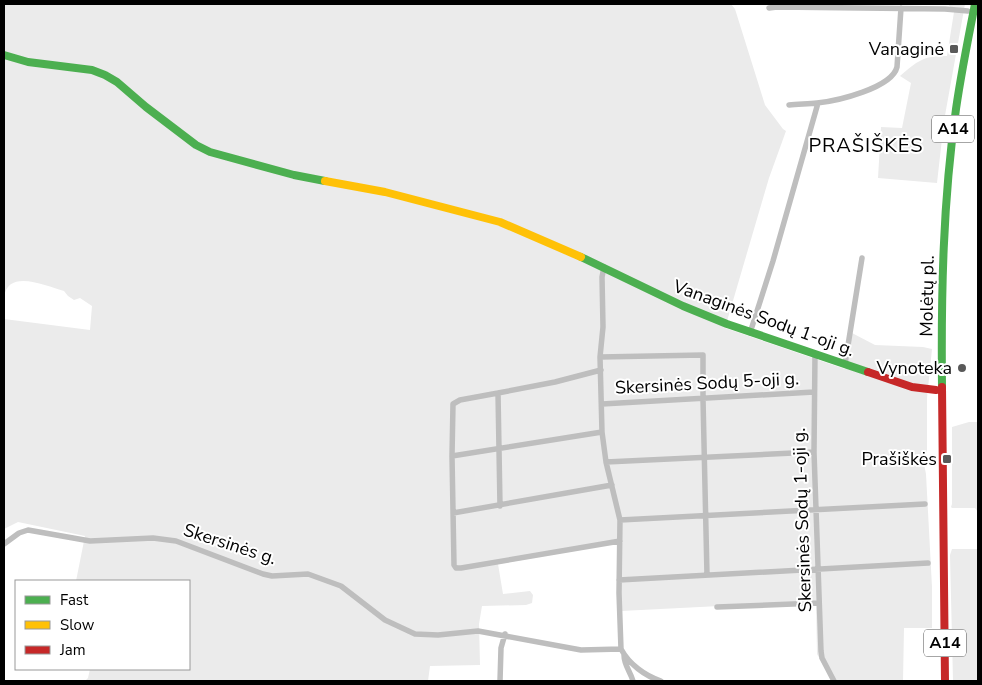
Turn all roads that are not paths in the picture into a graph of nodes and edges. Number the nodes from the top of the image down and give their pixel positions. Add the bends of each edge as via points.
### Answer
1 (878, 6) edge
2 (944, 6) edge
3 (769, 8) dead end
4 (901, 8) junction
5 (973, 8) edge
6 (4, 55) edge
7 (818, 103) junction
8 (789, 105) dead end
9 (862, 258) dead end
10 (604, 267) junction
11 (750, 333) junction
12 (815, 354) junction
13 (600, 357) junction
14 (845, 364) junction
15 (601, 370) junction
16 (936, 390) junction
17 (814, 392) junction
18 (498, 393) junction
19 (703, 399) junction
20 (602, 404) junction
21 (602, 432) junction
22 (498, 449) junction
23 (814, 452) junction
24 (452, 456) junction
25 (705, 458) junction
26 (606, 462) junction
27 (612, 485) junction
28 (925, 504) dead end
29 (500, 506) junction
30 (815, 510) junction
31 (453, 513) junction
32 (707, 517) junction
33 (620, 520) junction
34 (620, 541) junction
35 (4, 544) edge
36 (928, 563) dead end
37 (817, 569) junction
38 (708, 575) junction
39 (619, 580) junction
40 (818, 603) junction
41 (717, 606) dead end
42 (504, 634) junction
43 (623, 652) junction
44 (500, 681) edge
45 (632, 681) edge
46 (661, 681) edge
47 (834, 681) edge
48 (940, 681) edge
49 (945, 681) edge

1 - 3 street
1 - 4 street
2 - 4 street
2 - 5 street
4 - 7 street via 894,75 872,89
5 - 16 main road, Molėtų pl. / A14 via 948,118 939,205 935,289
5 - 49 main road, Molėtų pl. / A14 via 954,122 943,238
6 - 10 main road, Vanaginės Sodų 1-oji g. via 105,75 196,145 210,152 294,175 385,192 500,222
7 - 8 street
7 - 11 street
9 - 14 street
10 - 11 main road, Vanaginės Sodų 1-oji g. via 683,306
10 - 13 street
11 - 12 main road, Vanaginės Sodų 1-oji g.
12 - 14 main road, Vanaginės Sodų 1-oji g.
12 - 17 street, Skersinės Sodų 1-oji g.
13 - 15 street
13 - 19 street via 703,355
14 - 16 main road, Vanaginės Sodų 1-oji g. via 912,387
15 - 18 street
15 - 20 street
16 - 48 main road, Molėtų pl. / A14
17 - 19 street, Skersinės Sodų 5-oji g.
17 - 23 street, Skersinės Sodų 1-oji g.
18 - 22 street
18 - 24 street via 453,404
19 - 20 street, Skersinės Sodų 5-oji g.
19 - 25 street
20 - 21 street
21 - 22 street
21 - 26 street
22 - 24 street
22 - 29 street
23 - 25 street
23 - 30 street, Skersinės Sodų 1-oji g.
24 - 31 street
25 - 26 street
25 - 32 street
26 - 27 street
27 - 29 street
27 - 33 street
28 - 30 street
29 - 31 street
30 - 32 street
30 - 37 street, Skersinės Sodų 1-oji g.
31 - 34 street via 456,568
32 - 33 street
32 - 38 street
33 - 34 street
34 - 39 street
35 - 42 street, Skersinės g. via 28,530 90,541 153,538 176,541 263,574 308,574 341,586 385,620 416,634 478,630
36 - 37 street
37 - 38 street
37 - 40 street, Skersinės Sodų 1-oji g.
38 - 39 street
39 - 43 street
40 - 41 street
40 - 47 street, Skersinės Sodų 1-oji g. via 822,658
42 - 43 street, Skersinės g. via 581,650
42 - 44 street
43 - 45 street
43 - 46 street via 645,675

